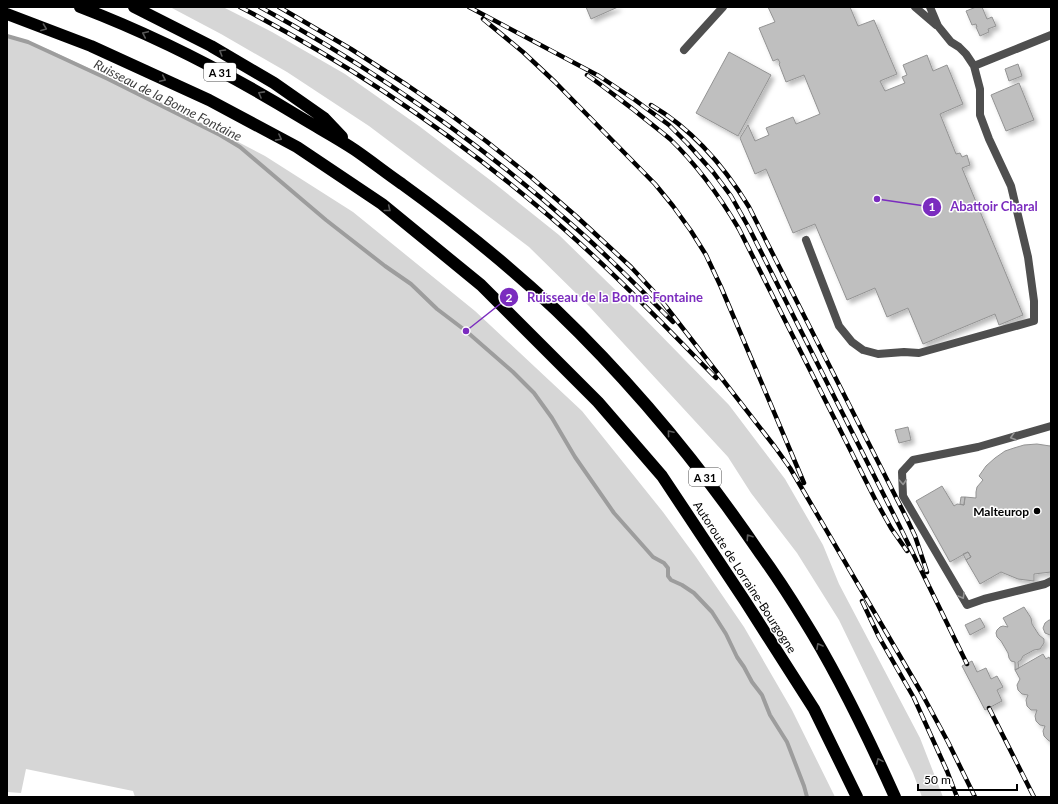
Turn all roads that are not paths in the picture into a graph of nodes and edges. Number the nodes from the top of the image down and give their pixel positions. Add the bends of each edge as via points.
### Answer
1 (80, 7) edge
2 (134, 7) edge
3 (723, 7) edge
4 (914, 7) edge
5 (930, 7) edge
6 (7, 14) edge
7 (938, 26) junction
8 (1051, 35) edge
9 (684, 50) dead end
10 (974, 66) junction
11 (354, 150) junction
12 (806, 240) dead end
13 (1051, 426) edge
14 (1051, 581) edge
15 (857, 797) edge
16 (895, 797) edge

11 -> 1 highway, Autoroute de Lorraine-Bourgogne / A 31 via 217,70 145,34
11 -> 2 highway via 324,118 274,83 211,46
3 - 9 lane
4 - 7 lane
5 - 7 lane
6 -> 15 highway, Autoroute de Lorraine-Bourgogne / A 31 via 91,46 208,100 297,147 382,204 481,285 598,402 662,476 814,709
7 - 10 lane via 951,42 966,54
8 - 10 lane
10 - 12 lane via 980,89 980,115 1011,186 1029,265 1034,321 919,353 878,354 864,350 852,342 839,326
16 -> 11 highway, Autoroute de Lorraine-Bourgogne / A 31 via 870,742 805,620 735,516 679,444 640,398 556,310 442,213
13 -> 14 lane via 978,447 913,460 902,472 903,496 967,605

